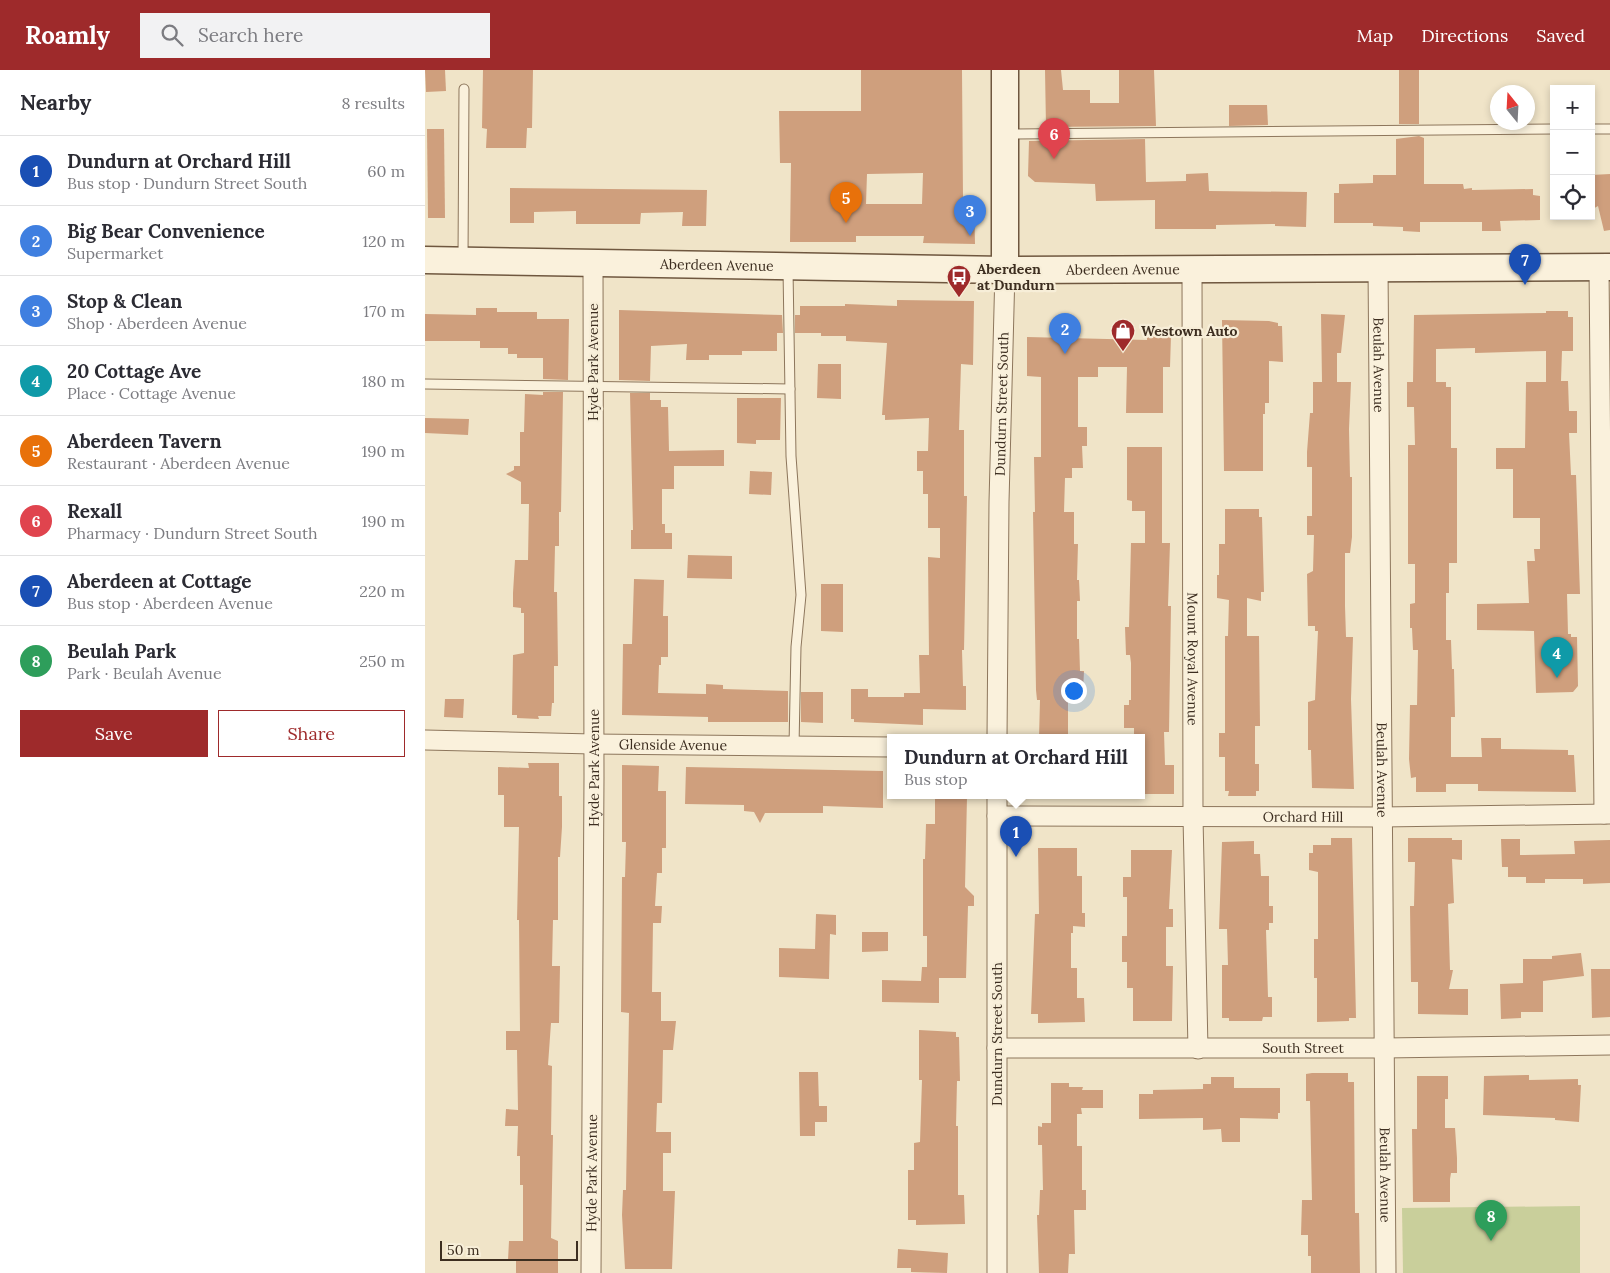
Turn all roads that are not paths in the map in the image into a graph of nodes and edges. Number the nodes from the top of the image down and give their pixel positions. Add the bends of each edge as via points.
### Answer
1 (1005, 70) edge
2 (465, 90) dead end
3 (1550, 129) edge
4 (1595, 129) edge
5 (1610, 129) edge
6 (1006, 134) junction
7 (425, 260) edge
8 (463, 260) junction
9 (593, 262) junction
10 (788, 266) junction
11 (1378, 266) junction
12 (1604, 267) edge
13 (1192, 269) junction
14 (1005, 270) junction
15 (425, 384) edge
16 (593, 388) junction
17 (790, 389) junction
18 (997, 734) edge
19 (425, 740) edge
20 (593, 744) junction
21 (794, 746) junction
22 (887, 747) edge
23 (997, 799) edge
24 (1607, 814) edge
25 (997, 816) junction
26 (1193, 817) junction
27 (1381, 817) junction
28 (1610, 1045) edge
29 (997, 1048) junction
30 (1384, 1048) junction
31 (1198, 1049) junction
32 (591, 1273) edge
33 (997, 1273) edge
34 (1386, 1273) edge

1 - 6 main road, Dundurn Street South
2 - 8 lane
3 - 6 lane
4 - 5 lane
6 - 14 main road, Dundurn Street South
7 - 8 main road, Aberdeen Avenue
8 - 9 main road, Aberdeen Avenue
9 - 10 main road, Aberdeen Avenue
9 - 16 street, Hyde Park Avenue
10 - 14 main road, Aberdeen Avenue
10 - 17 lane
11 - 12 main road, Aberdeen Avenue
11 - 13 main road, Aberdeen Avenue
11 - 27 street, Beulah Avenue
12 - 24 street
13 - 14 main road, Aberdeen Avenue
13 - 26 street, Mount Royal Avenue
14 - 18 street, Dundurn Street South
15 - 16 lane
16 - 17 lane
16 - 20 street, Hyde Park Avenue
17 - 21 lane via 791,456 801,595 796,647
19 - 20 street, Glenside Avenue
20 - 21 street, Glenside Avenue
20 - 32 street, Hyde Park Avenue
21 - 22 street, Glenside Avenue
23 - 25 street, Dundurn Street South
24 - 27 street, Orchard Hill
25 - 26 street, Orchard Hill
25 - 29 street, Dundurn Street South
26 - 27 street, Orchard Hill
26 - 31 street, Mount Royal Avenue
27 - 30 street, Beulah Avenue
28 - 30 street, South Street
29 - 31 street, South Street
29 - 33 street, Dundurn Street South
30 - 31 street, South Street
30 - 34 street, Beulah Avenue

